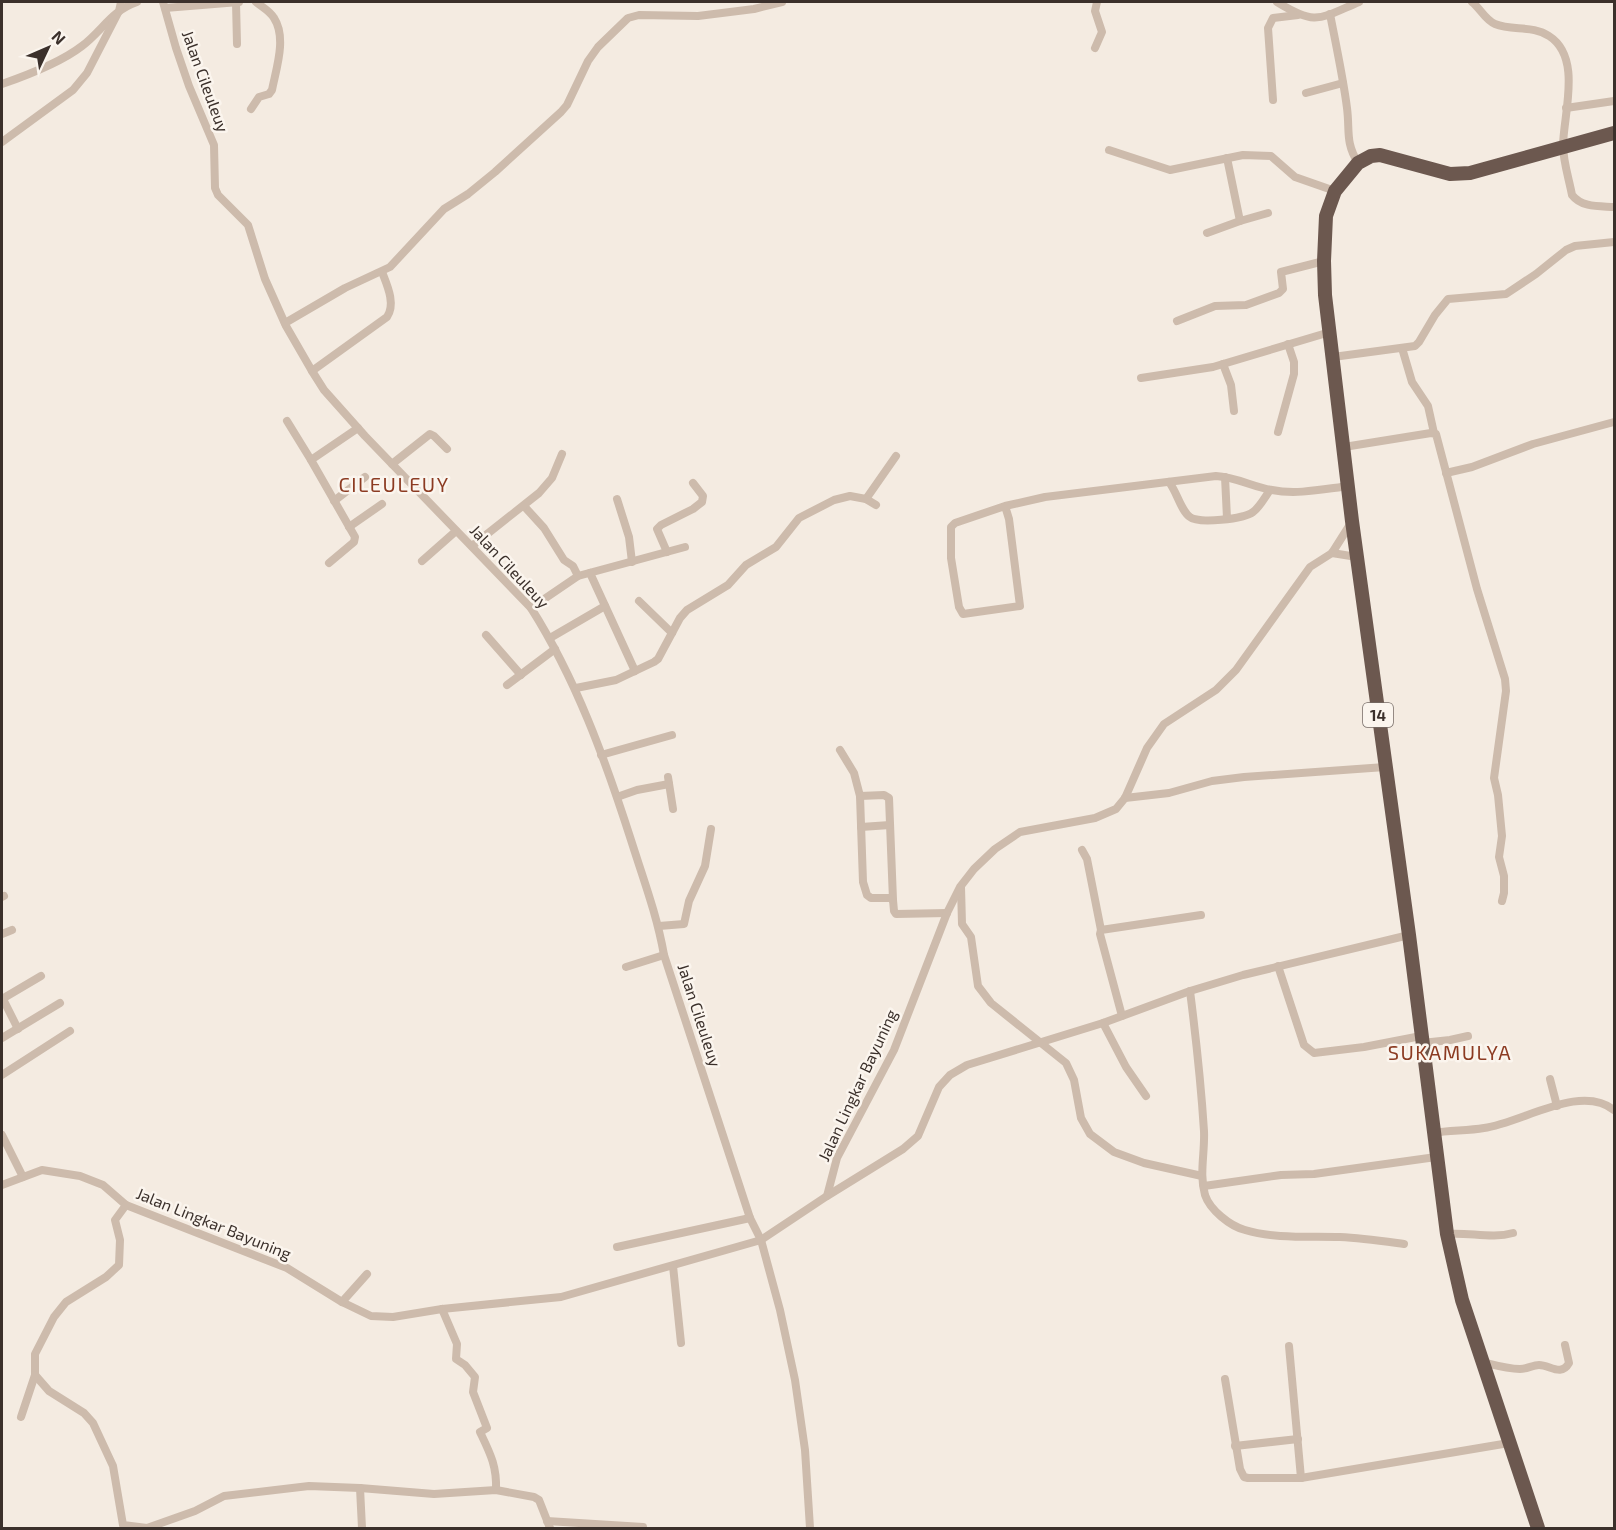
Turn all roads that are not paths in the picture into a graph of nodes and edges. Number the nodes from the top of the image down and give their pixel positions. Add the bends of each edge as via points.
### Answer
1 (137, 2) edge
2 (237, 2) edge
3 (256, 2) edge
4 (782, 2) edge
5 (1097, 2) edge
6 (1277, 2) edge
7 (1332, 2) edge
8 (1359, 2) edge
9 (1472, 2) edge
10 (164, 5) edge
11 (120, 6) edge
12 (1332, 13) junction
13 (1298, 15) junction
14 (237, 44) dead end
15 (1095, 48) dead end
16 (1343, 83) junction
17 (2, 84) edge
18 (1306, 93) dead end
19 (1273, 100) dead end
20 (1614, 101) edge
21 (1566, 108) junction
22 (251, 109) dead end
23 (1614, 133) edge
24 (2, 142) edge
25 (1563, 147) junction
26 (1109, 150) dead end
27 (1227, 158) junction
28 (1359, 162) junction
29 (1335, 191) junction
30 (1614, 207) edge
31 (1268, 213) dead end
32 (1240, 221) junction
33 (1206, 233) dead end
34 (1614, 242) edge
35 (1324, 261) junction
36 (382, 272) junction
37 (1177, 321) dead end
38 (285, 323) junction
39 (1330, 332) junction
40 (1287, 344) junction
41 (1402, 348) junction
42 (1333, 357) junction
43 (1223, 364) junction
44 (312, 371) junction
45 (1141, 378) dead end
46 (1234, 411) dead end
47 (287, 421) dead end
48 (1614, 422) edge
49 (358, 428) junction
50 (1278, 432) dead end
51 (1434, 432) junction
52 (1344, 447) junction
53 (447, 449) dead end
54 (562, 454) dead end
55 (896, 456) dead end
56 (312, 460) junction
57 (392, 464) junction
58 (1446, 473) junction
59 (365, 477) dead end
60 (1225, 477) junction
61 (1169, 482) junction
62 (693, 483) dead end
63 (1349, 486) junction
64 (1270, 490) junction
65 (866, 498) junction
66 (617, 499) dead end
67 (334, 501) junction
68 (382, 504) dead end
69 (876, 505) dead end
70 (524, 506) junction
71 (1005, 506) junction
72 (1227, 518) junction
73 (1352, 521) junction
74 (349, 527) junction
75 (456, 531) junction
76 (472, 546) junction
77 (685, 547) dead end
78 (667, 552) junction
79 (1332, 553) junction
80 (1357, 557) junction
81 (422, 561) dead end
82 (632, 562) junction
83 (329, 563) dead end
84 (590, 573) junction
85 (578, 576) junction
86 (639, 601) dead end
87 (605, 606) junction
88 (531, 608) junction
89 (672, 633) junction
90 (486, 635) dead end
91 (550, 638) junction
92 (555, 649) junction
93 (635, 671) junction
94 (521, 675) junction
95 (507, 685) dead end
96 (576, 688) junction
97 (672, 735) dead end
98 (840, 750) dead end
99 (601, 755) junction
100 (1385, 767) junction
101 (860, 796) junction
102 (617, 797) junction
103 (1125, 798) junction
104 (673, 809) dead end
105 (890, 825) junction
106 (861, 827) junction
107 (711, 829) dead end
108 (1082, 850) dead end
109 (960, 887) junction
110 (893, 900) junction
111 (1502, 902) dead end
112 (947, 913) junction
113 (1201, 915) dead end
114 (659, 926) junction
115 (12, 930) dead end
116 (1101, 930) junction
117 (2, 934) edge
118 (1409, 935) junction
119 (664, 955) junction
120 (1278, 966) junction
121 (626, 967) dead end
122 (41, 976) dead end
123 (1190, 991) junction
124 (2, 999) edge
125 (60, 1003) dead end
126 (1122, 1016) junction
127 (1102, 1023) junction
128 (18, 1029) junction
129 (70, 1031) dead end
130 (1468, 1036) dead end
131 (2, 1038) edge
132 (1421, 1040) junction
133 (1042, 1042) junction
134 (2, 1075) edge
135 (1550, 1079) dead end
136 (1146, 1096) dead end
137 (1557, 1106) junction
138 (1614, 1110) edge
139 (1433, 1133) junction
140 (2, 1135) edge
141 (1436, 1157) junction
142 (1202, 1176) junction
143 (23, 1178) junction
144 (2, 1185) edge
145 (1204, 1186) junction
146 (827, 1197) junction
147 (126, 1205) junction
148 (750, 1218) junction
149 (1513, 1233) dead end
150 (1447, 1234) junction
151 (761, 1240) junction
152 (1404, 1244) dead end
153 (617, 1247) dead end
154 (673, 1266) junction
155 (366, 1274) dead end
156 (345, 1303) junction
157 (442, 1310) junction
158 (681, 1343) dead end
159 (1565, 1345) dead end
160 (1289, 1346) dead end
161 (1482, 1362) junction
162 (35, 1375) junction
163 (1225, 1378) dead end
164 (21, 1417) dead end
165 (1298, 1439) junction
166 (1509, 1443) junction
167 (1235, 1446) junction
168 (1301, 1478) junction
169 (360, 1488) junction
170 (496, 1490) junction
171 (548, 1525) edge
172 (643, 1527) dead end
173 (362, 1528) edge
174 (810, 1528) edge
175 (1538, 1528) edge

1 - 11 street
2 - 10 street
2 - 14 street
3 - 22 street via 272,15 280,44 272,90 259,97
4 - 36 street via 698,16 628,18 593,54 561,112 495,172 444,209
5 - 15 street via 1095,11 1102,32
6 - 13 street
7 - 12 street
8 - 12 street
9 - 21 street via 1496,25 1538,30 1562,48 1569,77
10 - 38 street, Jalan Cileuleuy via 189,86 214,145 214,188 248,225
11 - 17 street via 73,52
11 - 24 street via 87,73 73,90
12 - 13 street via 1317,18
12 - 16 street
13 - 19 street via 1270,20
16 - 18 street
16 - 28 street via 1348,139
20 - 21 street
21 - 25 street
23 - 25 highway
25 - 28 highway via 1470,173 1450,174 1380,154
25 - 30 street via 1576,200
26 - 27 street via 1170,170
27 - 29 street via 1271,156 1295,177
27 - 32 street
28 - 29 highway, 14
29 - 35 highway, 14 via 1326,216
31 - 32 street
32 - 33 street
34 - 41 street via 1566,250 1506,294 1448,299 1419,342
35 - 37 street via 1281,272 1280,293 1246,305 1215,306
35 - 39 highway, 14
36 - 38 street via 345,288
36 - 44 street via 391,312
38 - 44 street, Jalan Cileuleuy
39 - 40 street
39 - 42 highway, 14
40 - 43 street
40 - 50 street via 1294,374
41 - 42 street
41 - 51 street via 1412,382 1428,406
42 - 52 highway, 14
43 - 45 street
43 - 46 street via 1231,385
44 - 49 street, Jalan Cileuleuy
47 - 56 street
48 - 58 street
49 - 56 street
49 - 57 street, Jalan Cileuleuy
51 - 52 street
51 - 58 street
52 - 63 highway, 14
53 - 57 street via 430,434
54 - 70 street via 552,478
55 - 65 street
56 - 67 street
57 - 75 street, Jalan Cileuleuy
58 - 111 street via 1505,685 1494,778 1502,836
59 - 67 street
60 - 61 street
60 - 64 street
60 - 72 street
61 - 71 street via 1045,497
61 - 72 street via 1192,519 1200,522
62 - 78 street via 703,496 702,502 657,529
63 - 64 street via 1304,492
63 - 73 highway, 14
64 - 72 street via 1252,513
65 - 69 street
65 - 89 street via 841,498 799,518 776,547 746,565 728,585 687,610
66 - 82 street
67 - 74 street
68 - 74 street
70 - 76 street
70 - 85 street
71 - 71 street via 1020,606 963,614 951,558 951,527
73 - 79 street
73 - 80 highway, 14
74 - 83 street via 356,540
75 - 76 street, Jalan Cileuleuy
75 - 81 street
76 - 88 street, Jalan Cileuleuy
77 - 78 street
78 - 82 street
79 - 80 street
79 - 103 street via 1310,567 1236,670 1216,690 1164,724 1147,748
80 - 100 highway, 14
82 - 84 street
84 - 85 street
84 - 87 street
85 - 88 street
86 - 89 street
87 - 91 street
87 - 93 street
88 - 91 street, Jalan Cileuleuy
89 - 93 street via 658,659
90 - 94 street
91 - 92 street, Jalan Cileuleuy
92 - 94 street
92 - 96 street, Jalan Cileuleuy
93 - 96 street via 616,680
94 - 95 street
96 - 99 street, Jalan Cileuleuy
97 - 99 street
98 - 101 street via 854,773
99 - 102 street, Jalan Cileuleuy
100 - 103 street via 1234,778 1169,794
100 - 118 highway, 14
101 - 105 street via 887,796
101 - 106 street
102 - 104 street via 668,781
102 - 114 street, Jalan Cileuleuy
103 - 109 street, Jalan Lingkar Bayuning via 1116,809 1095,818 1020,832 994,849
105 - 106 street
105 - 110 street
106 - 110 street via 864,891 871,898
107 - 114 street via 705,866 689,901 684,924
108 - 116 street via 1088,859
109 - 112 street, Jalan Lingkar Bayuning
109 - 133 street via 962,924 971,937 978,986 991,1003
110 - 112 street via 897,914
112 - 146 street, Jalan Lingkar Bayuning via 894,1050 837,1158
113 - 116 street
114 - 119 street, Jalan Cileuleuy
115 - 117 street
116 - 126 street
118 - 120 street
118 - 132 highway, 14
119 - 121 street
119 - 148 street, Jalan Cileuleuy
120 - 123 street
120 - 132 street via 1304,1045 1314,1053
122 - 124 street
123 - 126 street
123 - 142 street via 1203,1124
124 - 128 street
125 - 128 street
126 - 127 street
127 - 133 street
127 - 136 street
128 - 131 street
129 - 134 street
130 - 132 street
132 - 139 highway, 14
133 - 142 street via 1070,1069 1081,1118 1090,1134 1124,1156
133 - 146 street via 967,1065 950,1075 939,1087 918,1136
135 - 137 street
137 - 138 street via 1594,1101
137 - 139 street via 1485,1128
139 - 141 highway, 14
140 - 143 street
141 - 145 street
141 - 150 highway, 14
142 - 145 street
143 - 144 street, Jalan Lingkar Bayuning
143 - 147 street, Jalan Lingkar Bayuning via 42,1170 80,1176 103,1185
145 - 152 street via 1215,1211 1245,1230
146 - 151 street, Jalan Lingkar Bayuning
147 - 156 street, Jalan Lingkar Bayuning via 287,1268
147 - 162 street via 115,1220 120,1240 119,1265 66,1302 54,1317 35,1354
148 - 151 street, Jalan Cileuleuy
148 - 153 street
149 - 150 street
150 - 161 highway, 14
151 - 154 street, Jalan Lingkar Bayuning
151 - 174 street, Jalan Cileuleuy via 795,1380
154 - 157 street, Jalan Lingkar Bayuning via 561,1297
154 - 158 street
155 - 156 street
156 - 157 street, Jalan Lingkar Bayuning via 371,1316
157 - 170 street via 457,1344 456,1359 475,1377 474,1392 487,1428 480,1432 497,1474
159 - 161 street via 1569,1363 1562,1369 1552,1370 1541,1364 1521,1369
160 - 165 street
161 - 166 highway, 14
162 - 164 street
162 - 169 street via 49,1391 93,1423 113,1466 125,1526 152,1527 224,1496 309,1486
163 - 167 street
165 - 167 street
165 - 168 street
166 - 168 street
166 - 175 highway, 14
167 - 168 street via 1244,1477
169 - 170 street via 434,1494
169 - 173 street
170 - 171 street via 537,1498
171 - 172 street

